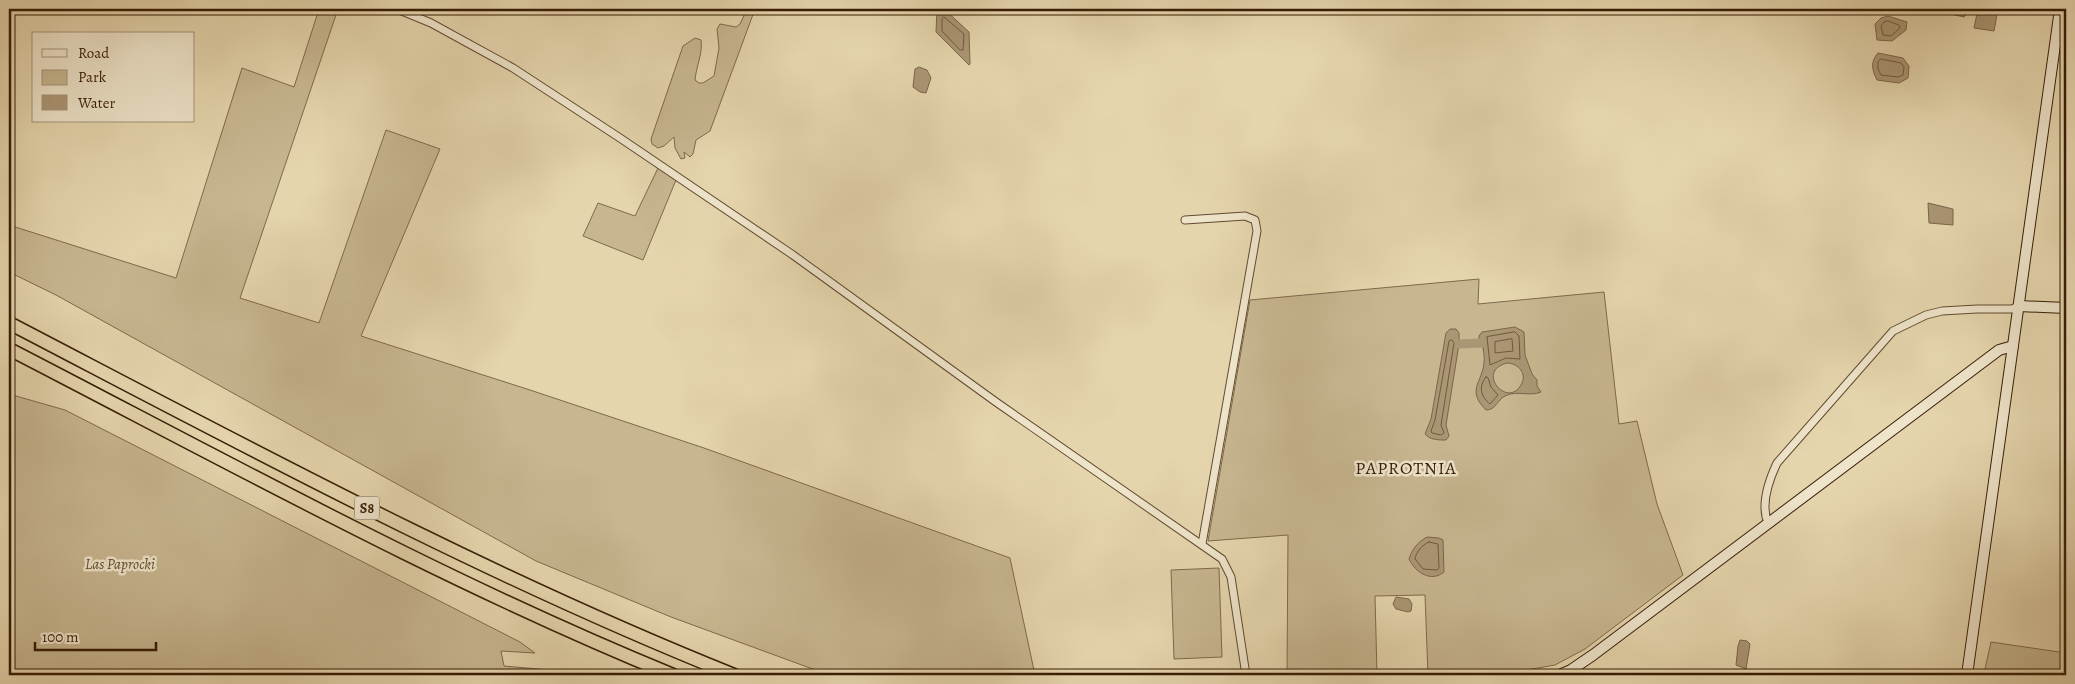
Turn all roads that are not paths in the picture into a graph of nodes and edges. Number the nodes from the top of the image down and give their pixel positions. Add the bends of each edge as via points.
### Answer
1 (397, 9) edge
2 (2060, 9) edge
3 (1185, 220) dead end
4 (2019, 306) junction
5 (2066, 308) edge
6 (9, 323) edge
7 (2013, 346) junction
8 (9, 349) edge
9 (1768, 523) junction
10 (1202, 544) junction
11 (673, 675) edge
12 (734, 675) edge
13 (1246, 675) edge
14 (1560, 675) edge
15 (1967, 675) edge

1 - 10 street via 431,22 513,68 620,138 793,255 996,402
2 - 4 street
3 - 10 street via 1244,216 1254,220 1258,231
4 - 5 street
4 - 7 street
4 - 9 street via 2012,309 1942,311 1893,331 1777,463 1767,488 1765,509
6 - 12 highway, S8 via 497,572
7 - 9 street via 1999,350
7 - 15 street
8 - 11 highway, S8 via 452,576
9 - 14 street via 1593,655
10 - 13 street via 1222,559 1231,577

